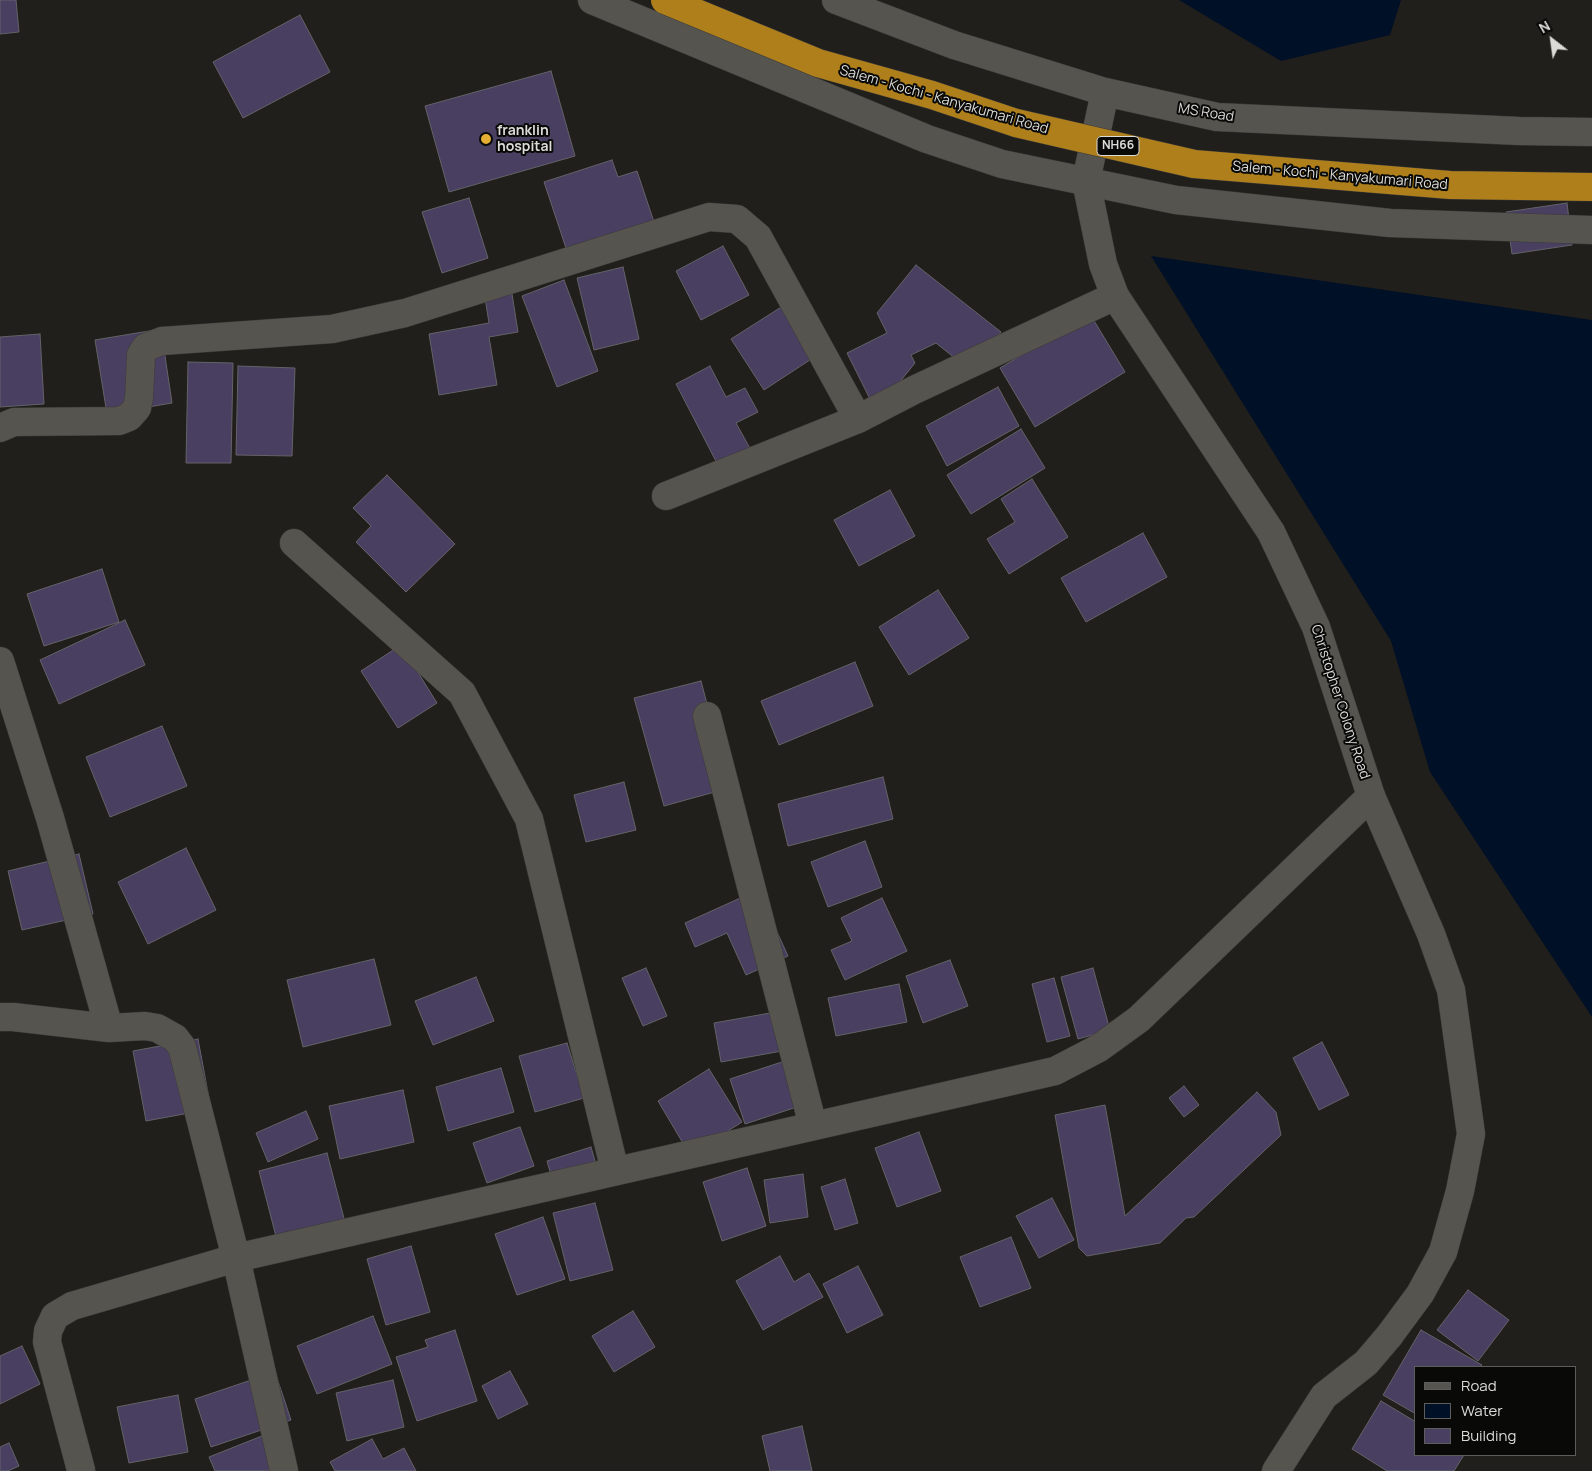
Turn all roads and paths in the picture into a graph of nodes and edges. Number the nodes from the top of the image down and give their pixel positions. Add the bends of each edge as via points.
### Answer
1 (592, 0) edge
2 (665, 0) edge
3 (836, 0) edge
4 (1105, 92) junction
5 (1592, 132) edge
6 (1086, 182) junction
7 (1592, 187) edge
8 (1592, 230) edge
9 (1115, 296) junction
10 (858, 419) junction
11 (0, 428) edge
12 (666, 496) dead end
13 (294, 544) dead end
14 (0, 661) edge
15 (707, 716) dead end
16 (10, 726) edge
17 (1371, 796) junction
18 (0, 1017) edge
19 (109, 1028) junction
20 (813, 1126) junction
21 (615, 1171) junction
22 (236, 1258) junction
23 (81, 1470) edge
24 (284, 1471) edge
25 (1276, 1471) edge

1 - 6 street via 927,139 1002,164
2 - 7 highway, Salem - Kochi - Kanyakumari Road / NH66, bridge via 818,62 1016,123 1194,164 1450,185
3 - 4 street, MS Road via 954,45
4 - 5 street, MS Road via 1217,117
4 - 6 street, Christopher Colony Road
6 - 8 street via 1176,200 1390,223
6 - 9 street, Christopher Colony Road via 1103,264
9 - 10 street
9 - 17 street, Christopher Colony Road via 1271,532 1316,627
10 - 11 street via 758,237 737,219 709,217 405,313 332,329 162,341 146,347 141,355 139,398 137,408 129,417 119,421 14,422
10 - 12 street
13 - 21 street via 462,693 529,819
14 - 16 street
15 - 20 street
16 - 19 street via 50,818
17 - 20 street via 1140,1019 1099,1048 1055,1071
17 - 25 street, Christopher Colony Road via 1431,934 1451,990 1471,1134 1443,1252 1420,1294 1366,1363 1324,1396
18 - 19 street
19 - 22 street via 157,1028 175,1038 182,1047
20 - 21 street
21 - 22 street
22 - 23 street via 72,1306 55,1316 47,1342
22 - 24 street

